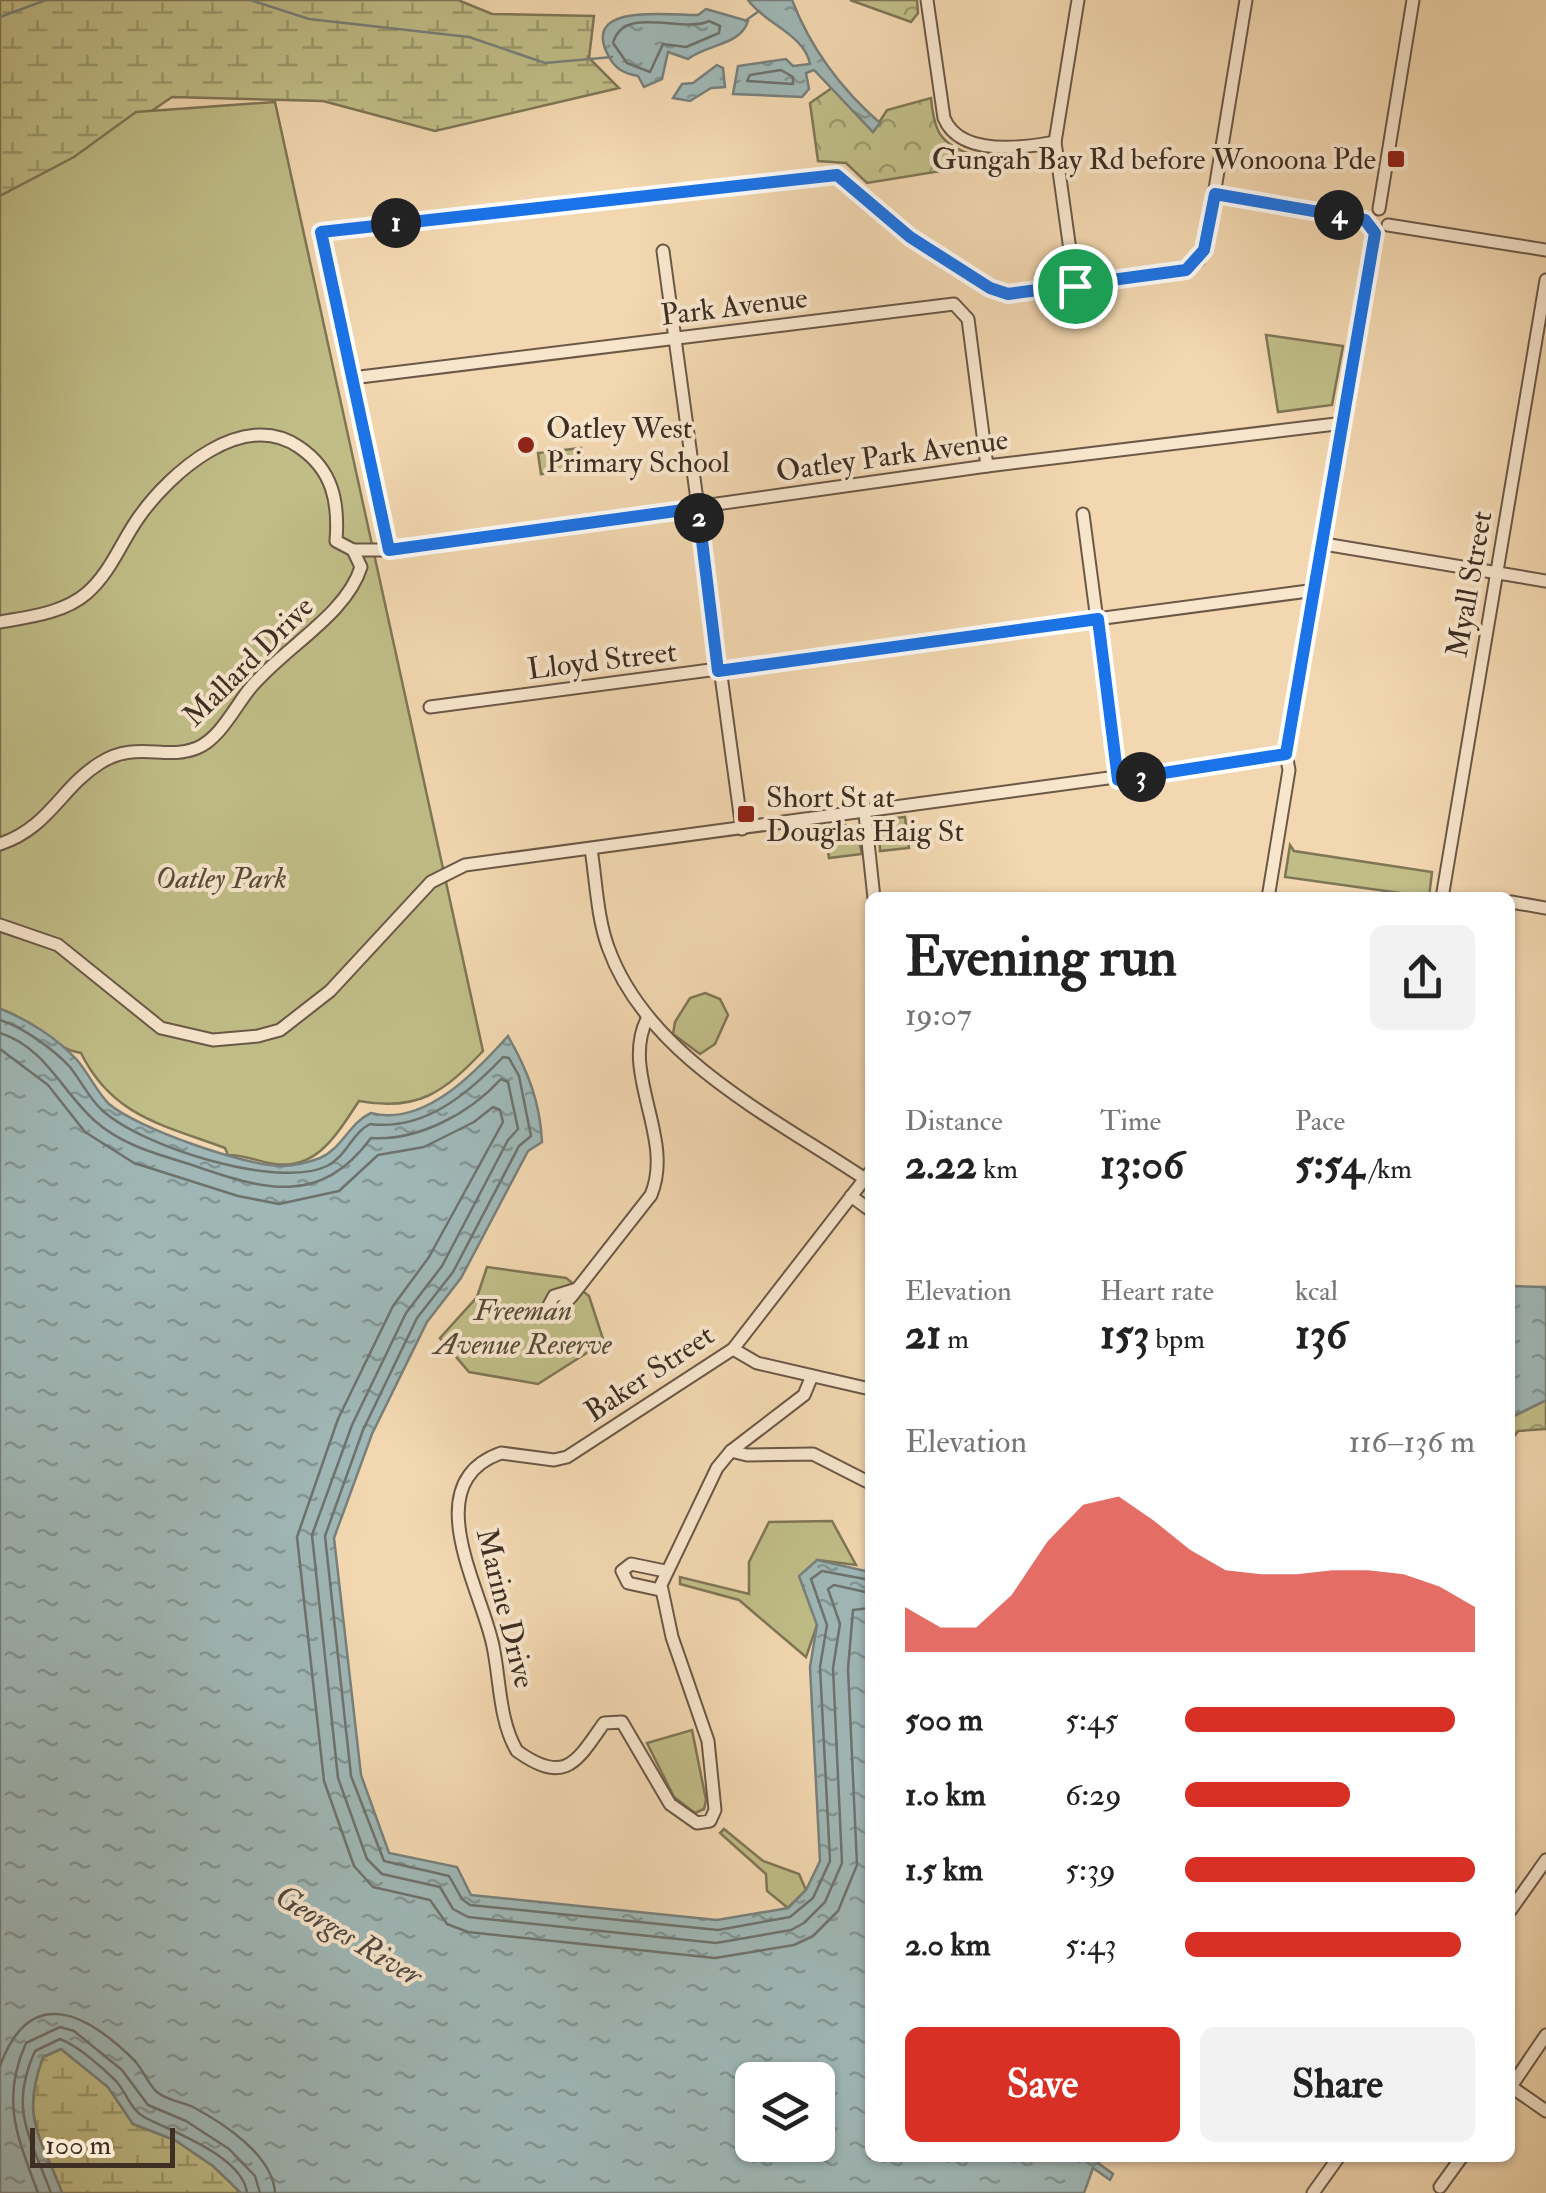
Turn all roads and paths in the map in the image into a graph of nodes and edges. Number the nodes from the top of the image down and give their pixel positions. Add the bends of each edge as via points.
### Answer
1 (928, 0) edge
2 (1078, 0) edge
3 (1246, 0) edge
4 (1413, 0) edge
5 (1056, 142) junction
6 (1215, 194) junction
7 (1379, 209) junction
8 (1365, 220) junction
9 (1388, 225) junction
10 (1375, 233) junction
11 (1546, 250) edge
12 (663, 251) dead end
13 (1546, 280) edge
14 (1075, 286) junction
15 (674, 339) junction
16 (352, 378) junction
17 (1344, 423) junction
18 (987, 466) junction
19 (698, 508) junction
20 (1083, 514) dead end
21 (1324, 544) junction
22 (353, 550) junction
23 (389, 550) junction
24 (360, 567) junction
25 (1496, 573) junction
26 (1546, 581) edge
27 (1316, 590) junction
28 (1098, 619) junction
29 (0, 622) edge
30 (718, 671) junction
31 (430, 707) dead end
32 (1286, 754) junction
33 (1118, 780) junction
34 (864, 814) junction
35 (742, 829) junction
36 (0, 844) edge
37 (591, 849) junction
38 (873, 892) edge
39 (1269, 892) edge
40 (1443, 892) edge
41 (1515, 903) edge
42 (1546, 908) edge
43 (0, 925) edge
44 (647, 1019) junction
45 (865, 1174) edge
46 (865, 1178) edge
47 (851, 1196) junction
48 (865, 1206) edge
49 (577, 1289) dead end
50 (733, 1349) junction
51 (812, 1376) junction
52 (865, 1388) edge
53 (731, 1451) junction
54 (554, 1460) joint
55 (865, 1480) edge
56 (665, 1571) junction
57 (660, 1590) junction
58 (1546, 1860) edge
59 (1515, 1905) edge
60 (1546, 2035) edge
61 (1515, 2080) edge
62 (1515, 2090) edge
63 (1546, 2111) edge
64 (1335, 2162) edge
65 (1458, 2162) edge
66 (1440, 2187) dead end
67 (1313, 2193) edge

1 - 5 street via 948,128 979,144
2 - 5 street
3 - 6 street
4 - 7 street
5 - 14 street
6 - 8 street
6 - 14 street via 1198,260 1178,272
7 - 8 street
7 - 9 street
8 - 10 street
9 - 10 street
9 - 11 street
10 - 17 street
12 - 15 street
13 - 25 street, Myall Street
14 - 16 street via 995,291 910,237 837,175 321,232
15 - 16 street, Park Avenue
15 - 18 street, Park Avenue via 958,306 968,319
15 - 19 street
16 - 23 street
17 - 18 street, Oatley Park Avenue
17 - 21 street
18 - 19 street, Oatley Park Avenue
19 - 23 street, Oatley Park Avenue
19 - 30 street
20 - 28 street
21 - 25 street
21 - 27 street
22 - 23 street
22 - 24 street
22 - 29 street via 336,541 335,495 310,456 279,436 238,436 157,496 85,595
23 - 24 street, Mallard Drive
24 - 36 street, Mallard Drive via 351,592 268,666 206,744 108,758 45,819
25 - 26 street
25 - 40 street, Myall Street
27 - 28 street, Lloyd Street
27 - 32 street
28 - 30 street, Lloyd Street
28 - 33 street
30 - 31 street, Lloyd Street
30 - 35 street
32 - 33 street
32 - 39 street
33 - 34 street
34 - 35 street
34 - 38 street
35 - 37 street
37 - 43 street via 465,865 431,882 330,991 280,1030 258,1036 213,1040 161,1028 58,945
37 - 44 street via 608,948
41 - 42 street
44 - 45 street via 706,1071
44 - 49 street via 640,1051 658,1148 657,1182
46 - 47 street, Baker Street
47 - 48 street
47 - 50 street, Baker Street
50 - 51 street via 757,1363
50 - 54 street, Baker Street
51 - 52 street
51 - 53 street, Marine Drive via 804,1395
53 - 55 street via 813,1454
53 - 56 street, Marine Drive
54 - 57 street, Marine Drive via 513,1452 493,1456 470,1475 459,1506 463,1554 490,1630 513,1744 524,1756 566,1767 580,1760 604,1723 622,1722 670,1804 705,1824 715,1810 708,1742
56 - 57 street, Marine Drive
56 - 57 street via 632,1564 622,1571 628,1583
58 - 59 street
60 - 61 street
62 - 63 street
64 - 67 street
65 - 66 street

